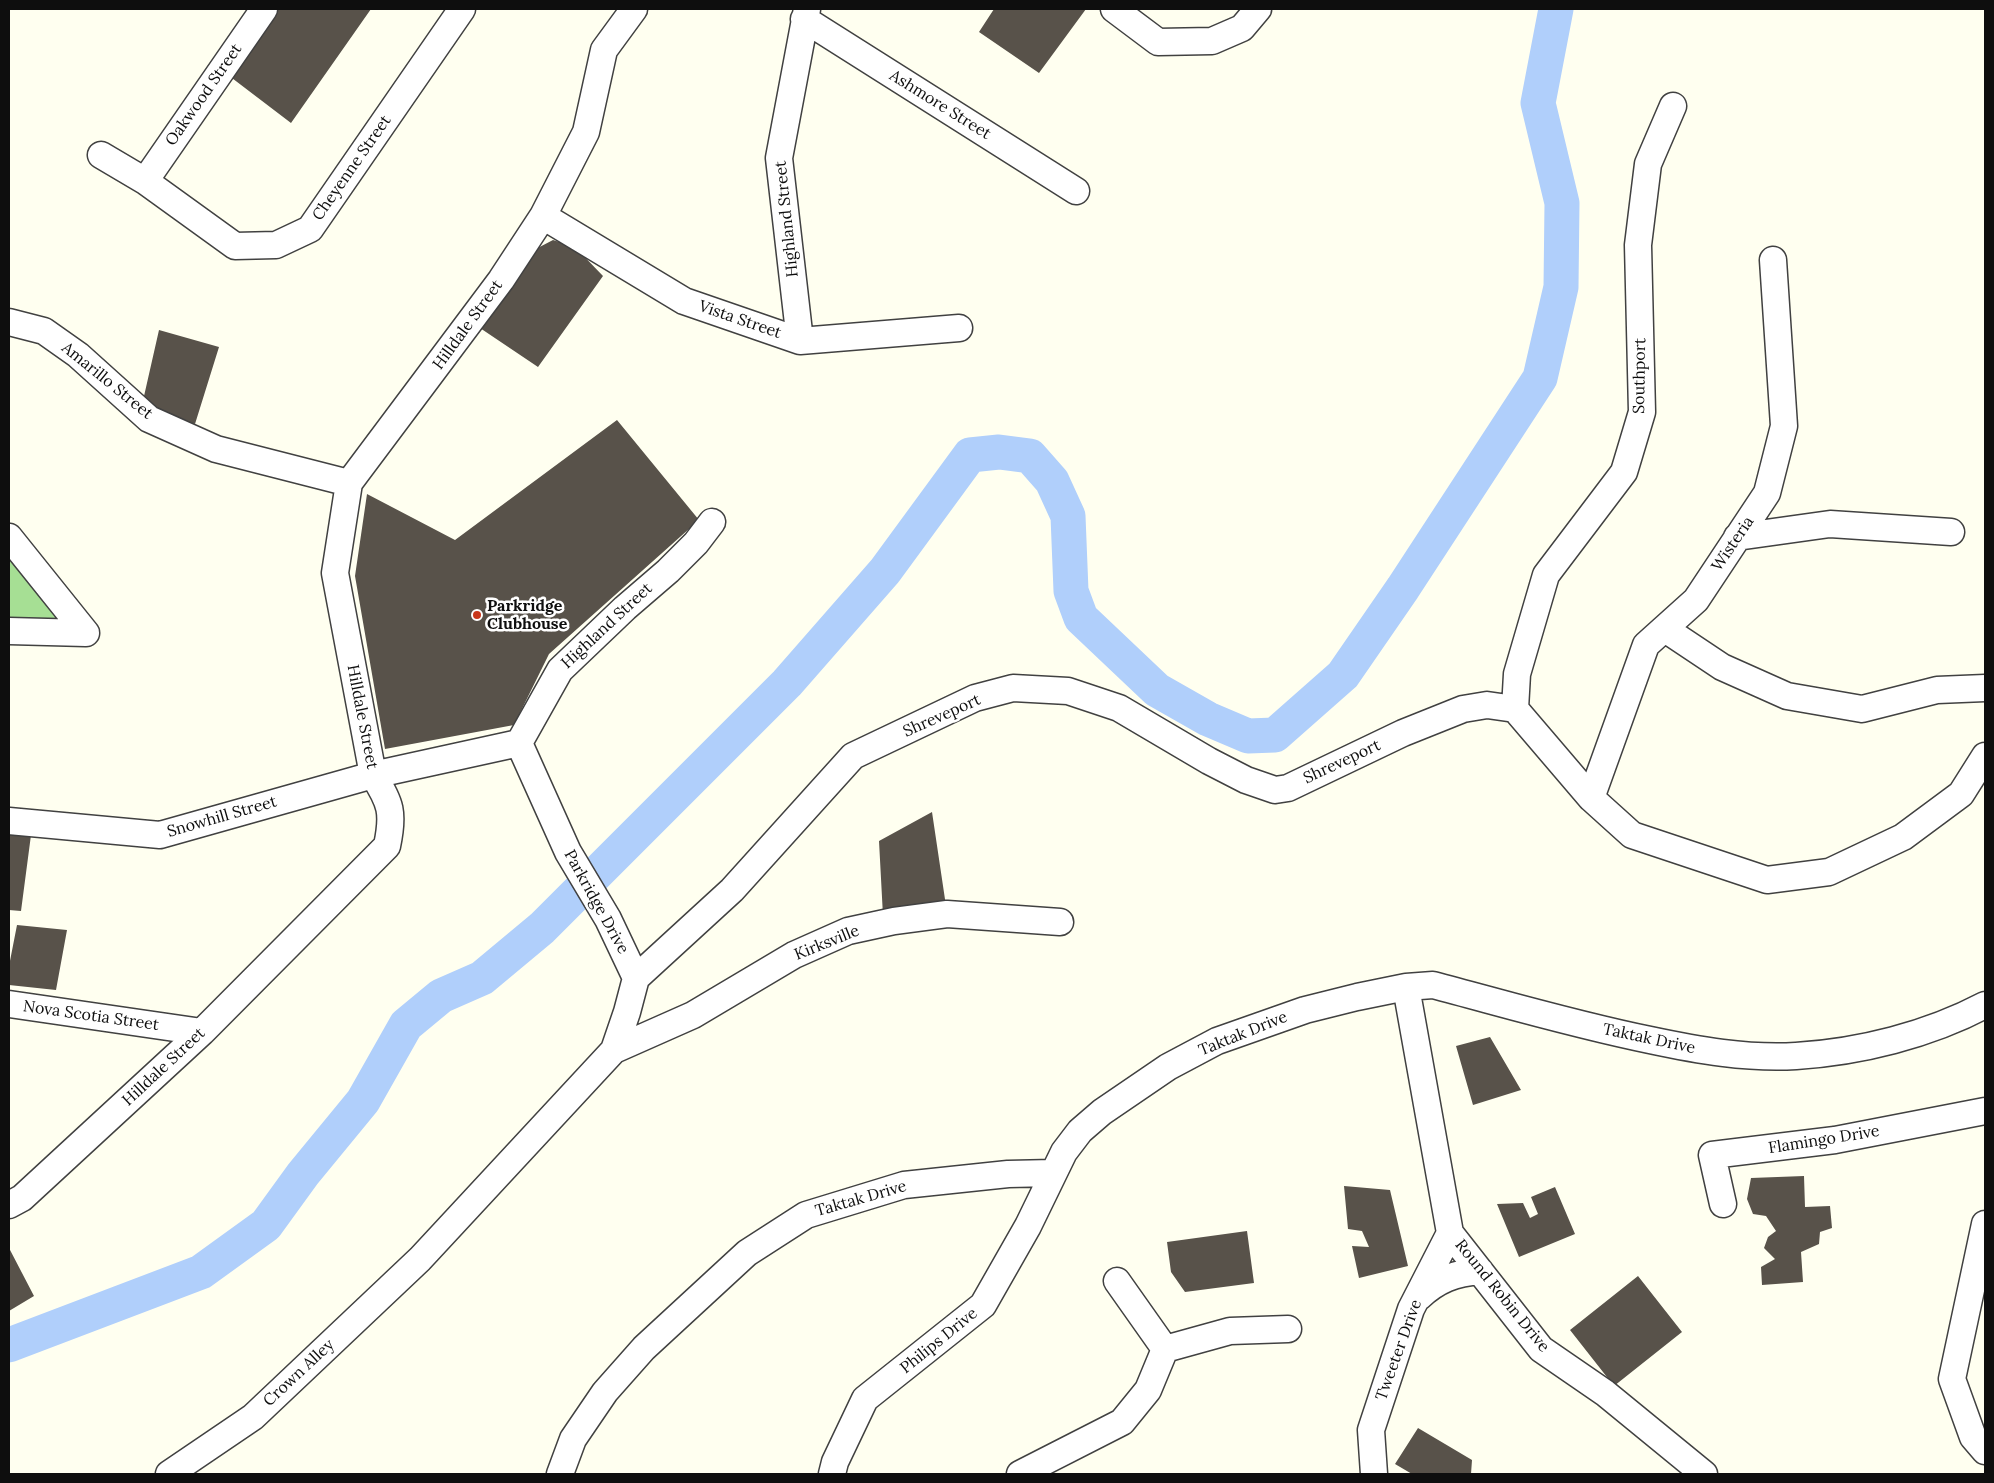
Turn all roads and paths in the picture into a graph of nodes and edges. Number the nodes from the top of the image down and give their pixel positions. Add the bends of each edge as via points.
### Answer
1 (264, 9) edge
2 (462, 9) edge
3 (634, 9) edge
4 (1114, 9) edge
5 (1258, 9) edge
6 (805, 14) edge
7 (1673, 106) dead end
8 (101, 155) dead end
9 (145, 181) junction
10 (1076, 191) dead end
11 (543, 216) junction
12 (1773, 260) dead end
13 (9, 322) edge
14 (959, 328) dead end
15 (800, 341) junction
16 (349, 483) junction
17 (712, 522) dead end
18 (1951, 532) dead end
19 (9, 537) edge
20 (1737, 538) junction
21 (1665, 629) junction
22 (9, 631) edge
23 (1985, 688) edge
24 (1515, 709) junction
25 (519, 743) junction
26 (1985, 756) edge
27 (373, 775) junction
28 (1590, 798) junction
29 (9, 821) edge
30 (1060, 922) dead end
31 (636, 978) junction
32 (1406, 987) junction
33 (9, 1004) edge
34 (1985, 1005) edge
35 (202, 1032) junction
36 (614, 1050) junction
37 (1985, 1111) edge
38 (1053, 1173) junction
39 (1723, 1204) dead end
40 (9, 1205) edge
41 (1985, 1224) edge
42 (1450, 1233) junction
43 (1480, 1271) junction
44 (1117, 1281) dead end
45 (1416, 1299) junction
46 (1288, 1329) dead end
47 (1164, 1349) junction
48 (1985, 1451) edge
49 (169, 1474) edge
50 (560, 1474) edge
51 (832, 1474) edge
52 (1020, 1474) edge
53 (1374, 1474) edge
54 (1704, 1474) edge

1 - 9 street, Oakwood Street
2 - 9 street, Cheyenne Street via 310,229 276,245 235,246
3 - 11 street, Hilldale Street via 604,50 586,132
4 - 5 street via 1158,42 1212,41 1242,28
6 - 10 street, Ashmore Street
6 - 15 street, Highland Street via 779,158
7 - 24 street, Southport via 1648,164 1638,245 1642,412 1624,472 1546,575 1517,674
8 - 9 street, Cheyenne Street
11 - 15 street, Vista Street via 684,301
11 - 16 street, Hilldale Street via 501,280
12 - 20 street, Wisteria via 1784,426 1767,493
13 - 16 street, Amarillo Street via 44,331 78,355 149,419 216,449
14 - 15 street, Vista Street
16 - 27 street, Hilldale Street via 335,574
17 - 25 street, Highland Street via 668,571 560,670
18 - 20 street via 1830,524
19 - 22 street via 86,633
20 - 21 street, Wisteria via 1696,600
21 - 23 street via 1722,667 1787,696 1862,708 1936,690
21 - 28 street, Wisteria via 1646,645
24 - 28 street
24 - 31 street, Shreveport via 1487,704 1463,709 1403,733 1288,788 1275,790 1246,780 1209,761 1118,708 1068,691 1013,688 975,698 853,756 732,890
25 - 27 street
25 - 31 street, Parkridge Drive via 568,852 608,919
26 - 28 street via 1961,794 1903,837 1829,872 1767,880 1632,835
27 - 29 street, Snowhill Street via 160,835
27 - 35 street, Hilldale Street via 388,798 392,824 387,846
30 - 36 street, Kirksville via 947,914 848,931 794,955 693,1015
31 - 36 street
32 - 34 street, Taktak Drive via 1433,985 1602,1030 1698,1050 1755,1055 1796,1056 1850,1049 1915,1034
32 - 38 street, Taktak Drive via 1305,1010 1217,1042 1168,1067 1080,1131
32 - 42 street, Round Robin Drive
33 - 35 street, Nova Scotia Street
35 - 40 street, Hilldale Street via 22,1198
36 - 49 street, Crown Alley via 420,1259 253,1417
37 - 39 street, Flamingo Drive via 1835,1140 1712,1155
38 - 50 street, Taktak Drive via 1008,1174 904,1185 806,1216 747,1253 644,1348 605,1392 573,1439
38 - 51 street, Philips Drive via 1028,1226 983,1305 866,1399
41 - 48 street via 1952,1379 1973,1438
42 - 43 street, Round Robin Drive
42 - 45 street, Tweeter Drive
43 - 45 street via 1446,1277
43 - 54 street, Round Robin Drive via 1541,1349 1605,1393
44 - 47 street
45 - 53 street, Tweeter Drive via 1371,1430
46 - 47 street via 1230,1331
47 - 52 street via 1148,1390 1122,1422

